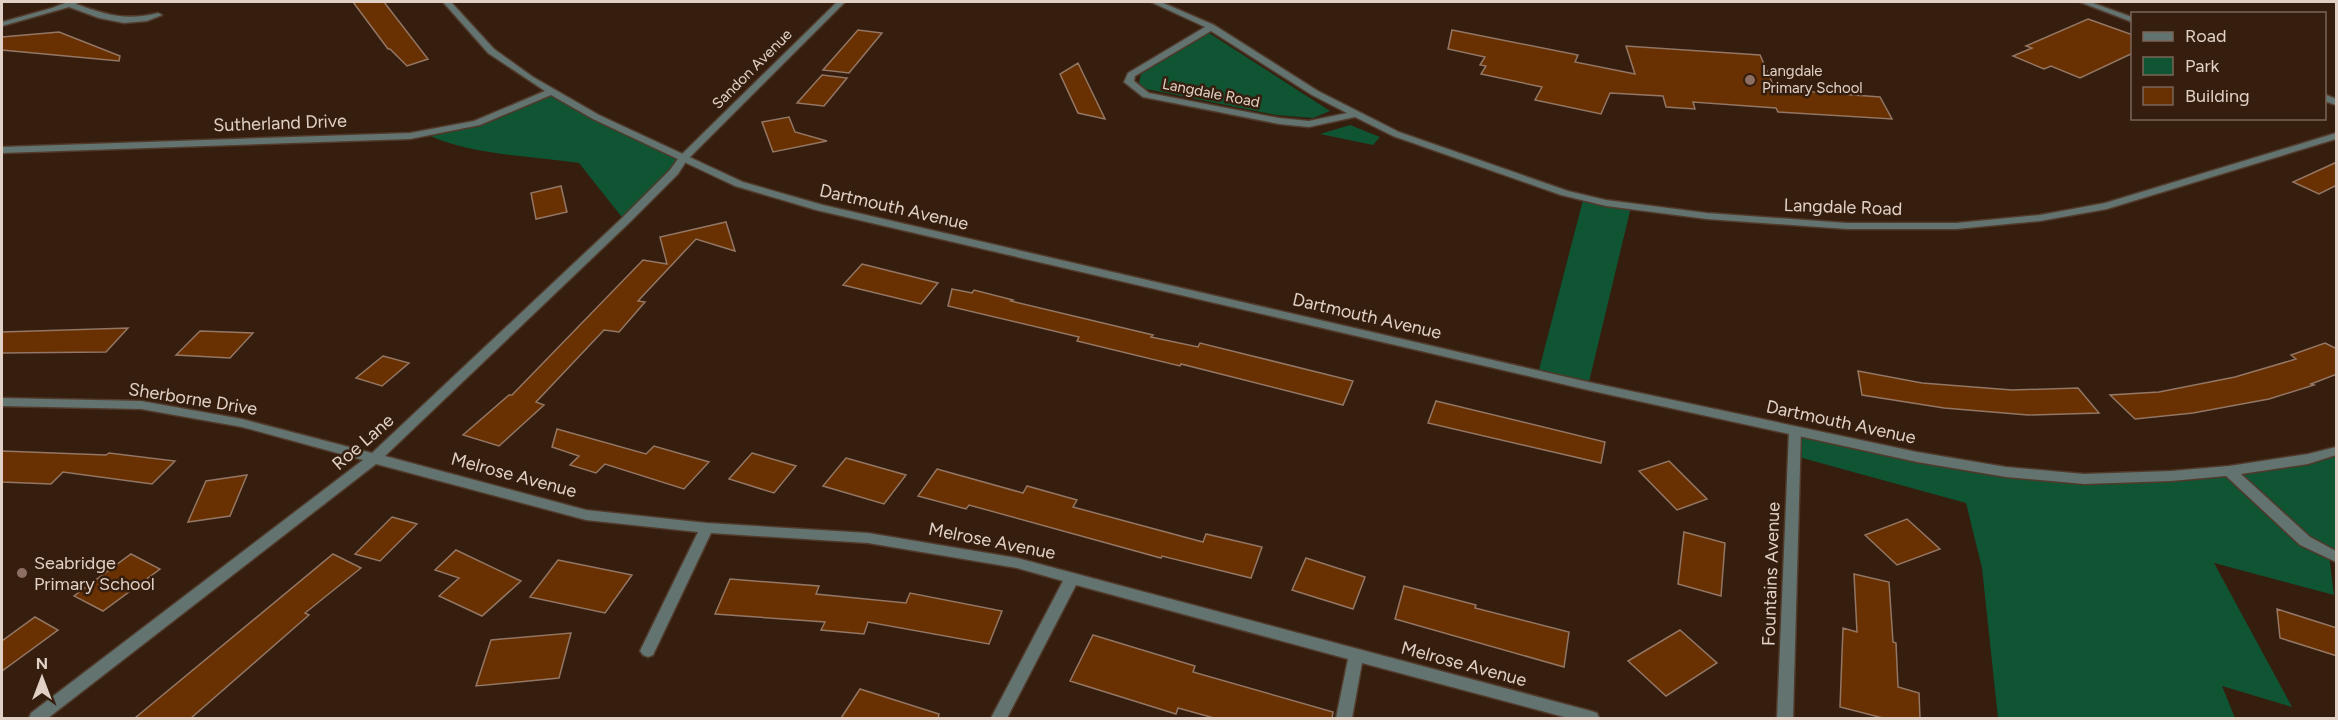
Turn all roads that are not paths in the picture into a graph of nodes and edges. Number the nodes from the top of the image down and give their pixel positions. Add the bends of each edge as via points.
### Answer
1 (447, 2) edge
2 (841, 2) edge
3 (1155, 2) edge
4 (2084, 2) edge
5 (72, 3) edge
6 (2099, 3) edge
7 (158, 15) dead end
8 (2131, 19) edge
9 (2, 24) edge
10 (1211, 27) junction
11 (553, 91) junction
12 (1354, 114) junction
13 (2337, 136) edge
14 (2, 150) edge
15 (683, 158) junction
16 (2, 402) edge
17 (1795, 431) junction
18 (2337, 451) edge
19 (376, 457) junction
20 (2229, 471) junction
21 (707, 528) junction
22 (2337, 558) edge
23 (1072, 578) junction
24 (648, 651) dead end
25 (1356, 656) junction
26 (37, 718) edge
27 (999, 718) edge
28 (1344, 718) edge
29 (1592, 718) edge
30 (1785, 718) edge

1 - 11 street, Dartmouth Avenue via 491,51
2 - 15 street, Sandon Avenue
3 - 10 street, Langdale Road
4 - 6 street
5 - 7 street via 115,20 145,20
5 - 9 street
6 - 8 street
10 - 12 street, Langdale Road
10 - 12 street, Langdale Road via 1131,75 1129,82 1146,95 1279,121 1309,124
11 - 14 street, Sutherland Drive via 477,123 410,136
11 - 15 street, Dartmouth Avenue via 596,117
12 - 13 street, Langdale Road via 1451,154 1606,203 1707,216 1846,226 1956,226 2040,218 2107,206
15 - 17 street, Dartmouth Avenue via 739,184 820,208
15 - 19 street, Roe Lane via 625,221
16 - 19 street, Sherborne Drive via 141,405 243,423
17 - 20 street, Dartmouth Avenue via 1917,457 2053,477
17 - 30 street, Fountains Avenue
18 - 20 street, Dartmouth Avenue
19 - 21 street, Melrose Avenue via 586,516
19 - 26 street, Roe Lane
20 - 22 street via 2305,541
21 - 23 street, Melrose Avenue via 867,538 1017,563
21 - 24 street
23 - 25 street, Melrose Avenue
23 - 27 street
25 - 28 street
25 - 29 street, Melrose Avenue

